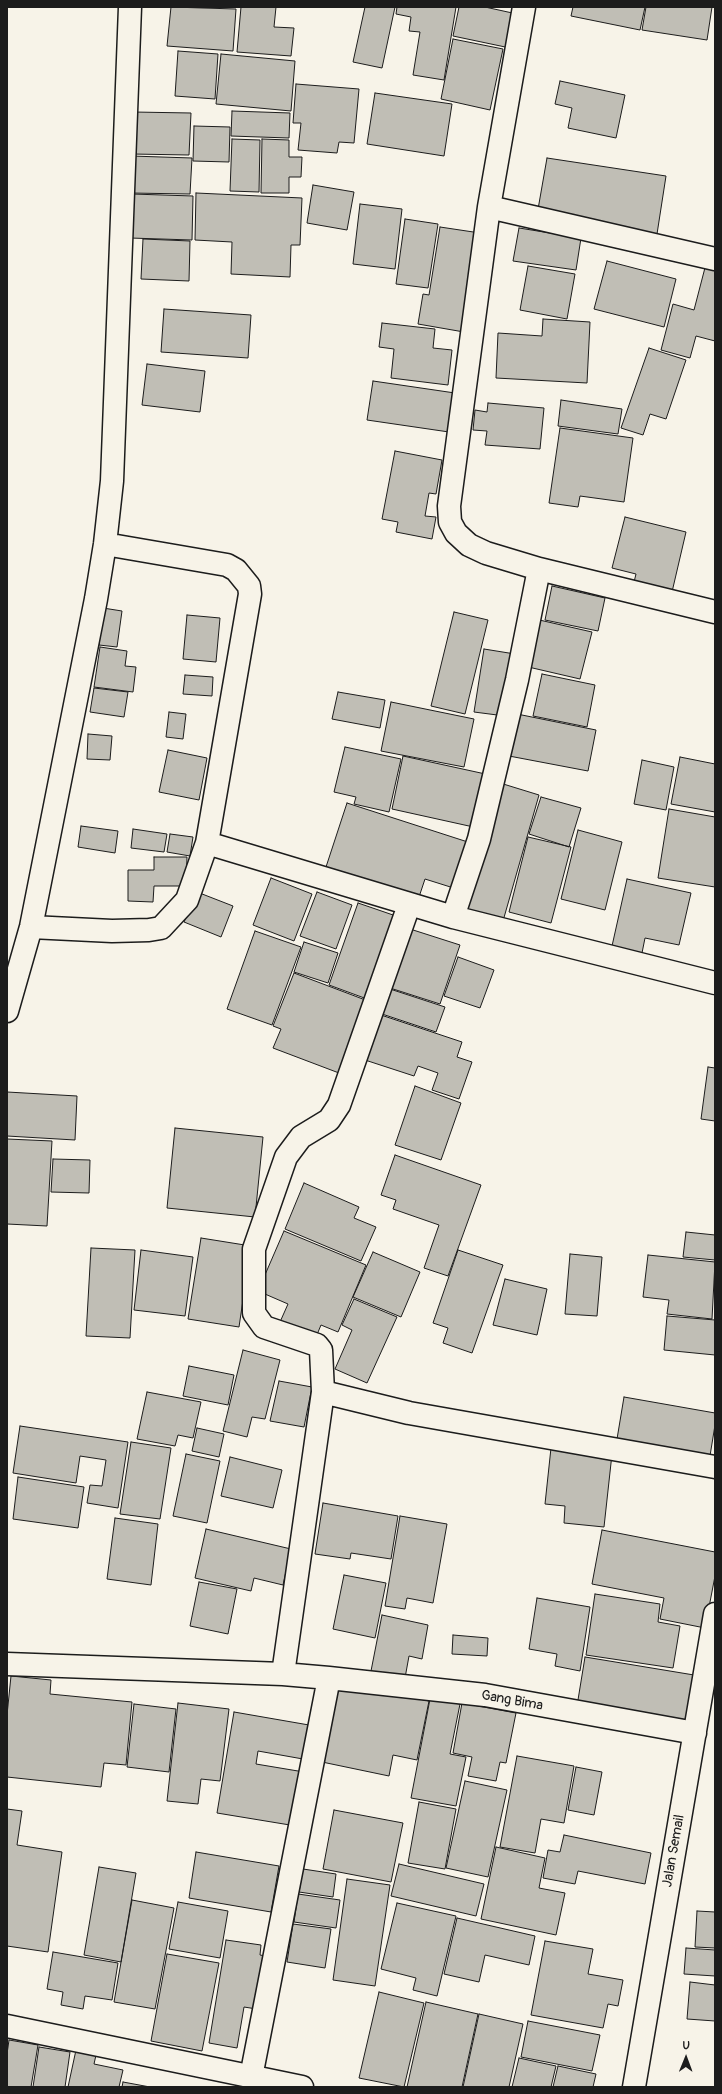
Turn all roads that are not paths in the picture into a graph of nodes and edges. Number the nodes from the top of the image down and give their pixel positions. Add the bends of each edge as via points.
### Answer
1 (130, 7) edge
2 (524, 7) edge
3 (489, 207) junction
4 (715, 259) edge
5 (105, 544) junction
6 (539, 569) junction
7 (715, 612) edge
8 (206, 843) junction
9 (409, 906) junction
10 (453, 917) junction
11 (31, 927) junction
12 (715, 984) edge
13 (7, 1011) edge
14 (324, 1392) junction
15 (715, 1467) edge
16 (715, 1614) edge
17 (7, 1664) edge
18 (283, 1674) junction
19 (329, 1678) junction
20 (694, 1733) junction
21 (7, 2026) edge
22 (251, 2077) junction
23 (222, 2079) edge
24 (302, 2087) edge
25 (634, 2087) edge

1 - 5 street via 112,481
2 - 3 street
3 - 4 street
3 - 6 street via 449,506 450,522 456,533 469,546 486,554
5 - 8 street via 227,565 236,570 249,586 250,594
5 - 11 street
6 - 7 street
6 - 10 street via 517,680 479,839
8 - 9 street
8 - 11 street via 187,900 161,928 112,931
9 - 10 street
9 - 14 street via 340,1105 329,1120 301,1137 286,1157 254,1250 254,1313 264,1327 317,1345 322,1350
10 - 12 street
11 - 13 street
14 - 15 street via 409,1413
14 - 18 street
16 - 20 street, Jalan Semail
17 - 18 street, Gang Bima
18 - 19 street, Gang Bima
19 - 20 street, Gang Bima via 485,1695
19 - 22 street
20 - 25 street, Jalan Semail
21 - 23 street
22 - 23 street
22 - 24 street

